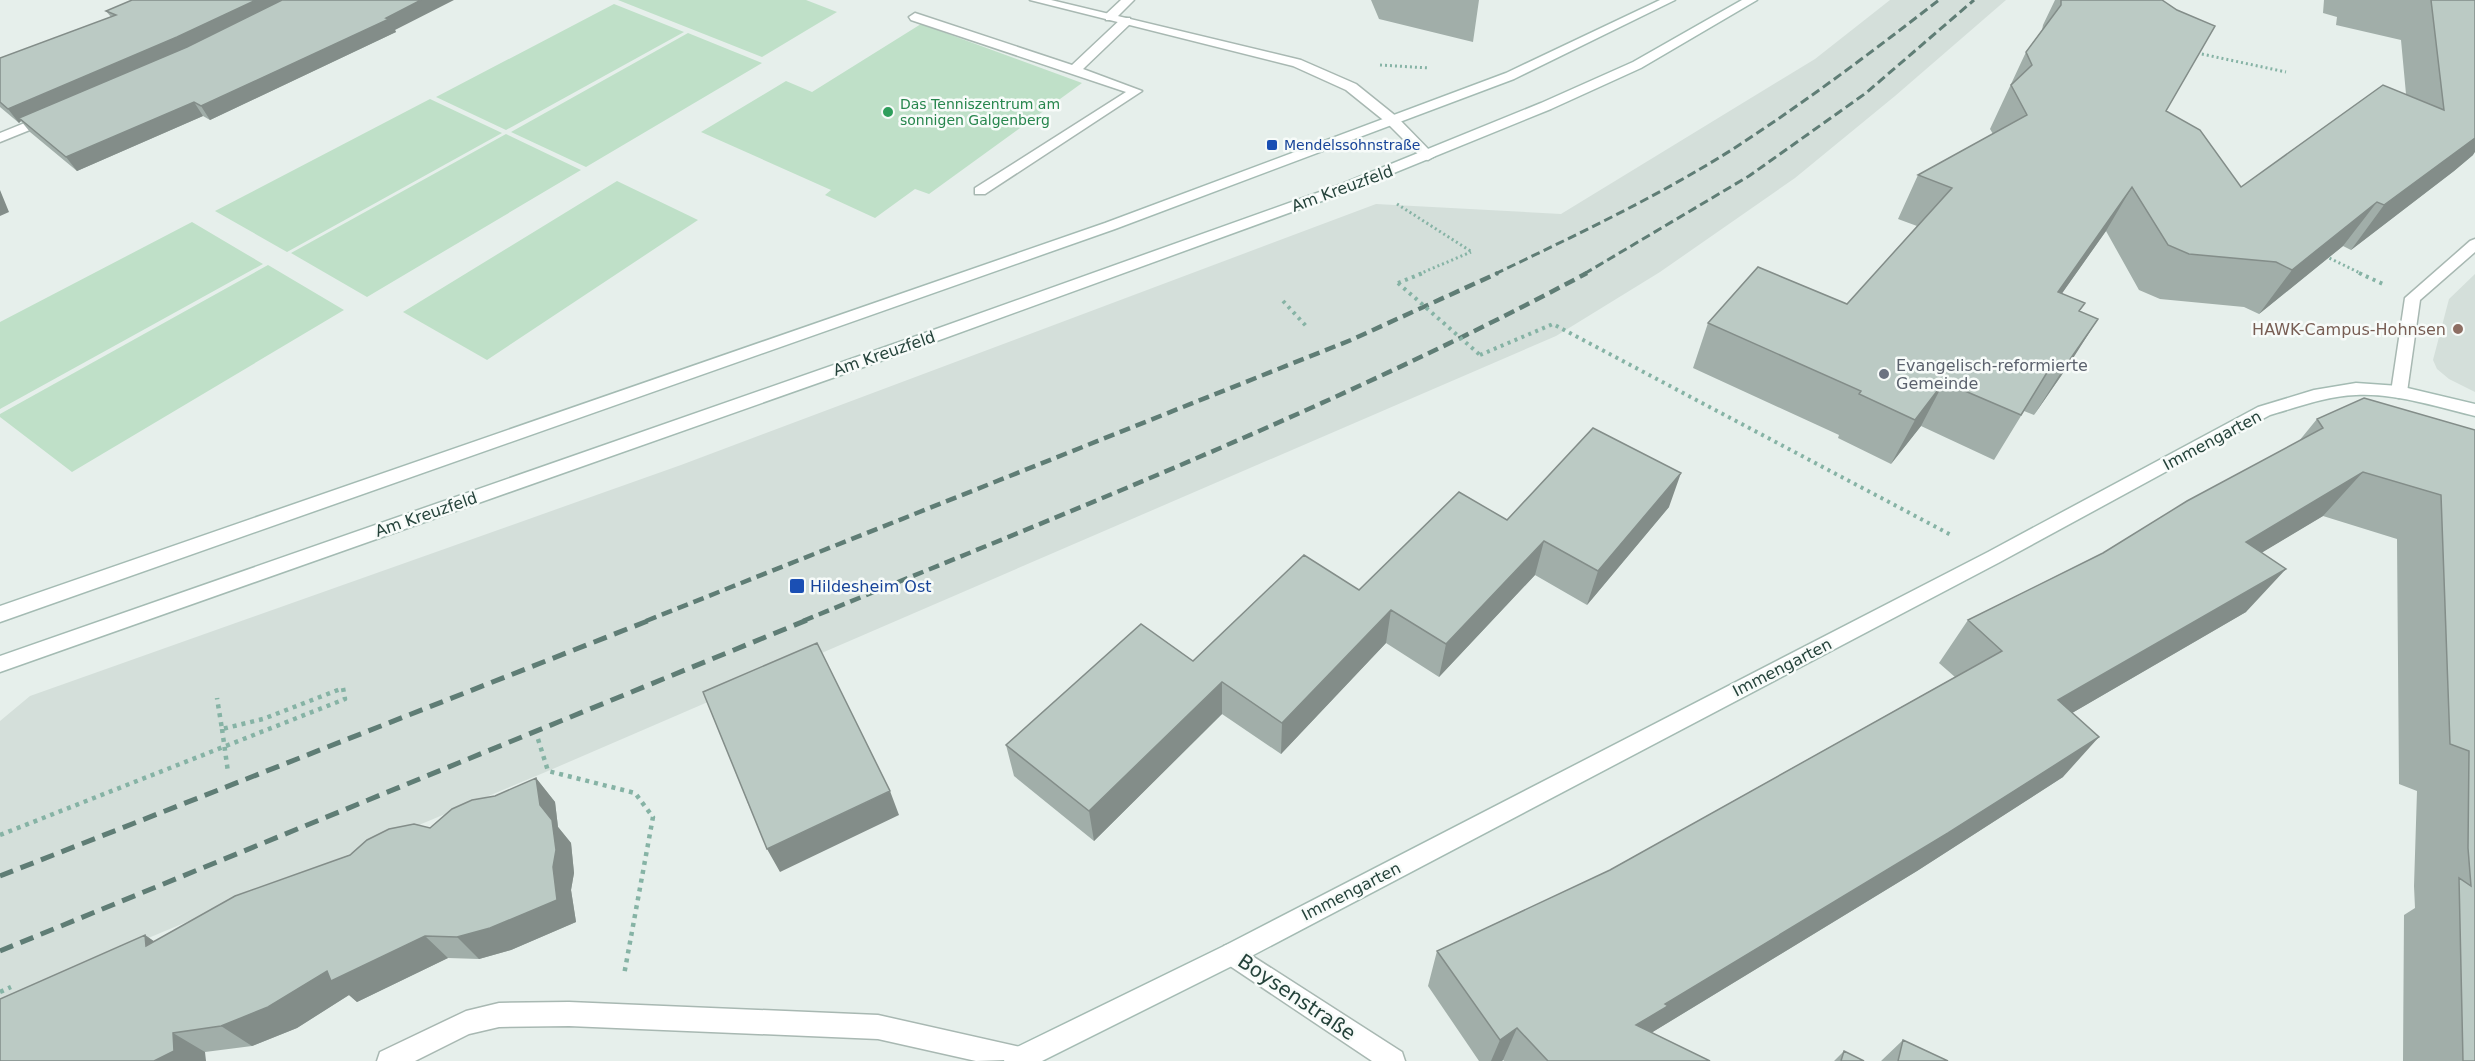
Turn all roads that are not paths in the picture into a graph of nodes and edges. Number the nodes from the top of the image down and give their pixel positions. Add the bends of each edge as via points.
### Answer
1 (1036, 0) edge
2 (1128, 0) edge
3 (1669, 0) edge
4 (1751, 0) edge
5 (915, 17) dead end
6 (1110, 17) junction
7 (1126, 21) junction
8 (1074, 70) junction
9 (64, 111) edge
10 (1392, 120) junction
11 (0, 138) edge
12 (1428, 156) junction
13 (980, 191) dead end
14 (2475, 244) edge
15 (2399, 392) junction
16 (2475, 410) edge
17 (0, 614) edge
18 (0, 664) edge
19 (1232, 954) junction
20 (1018, 1060) edge
21 (389, 1061) edge
22 (1393, 1061) edge

1 - 6 main road
2 - 6 main road
3 - 10 main road via 1510,76
4 - 12 main road, Am Kreuzfeld via 1636,65
5 - 8 main road
6 - 7 main road
7 - 8 main road
7 - 10 main road via 1297,63 1351,87
8 - 13 main road via 1136,91
9 - 11 main road
10 - 12 main road
10 - 17 main road via 1099,230
12 - 18 main road, Am Kreuzfeld via 906,346
14 - 15 main road via 2413,298
15 - 16 main road, Immengarten
15 - 19 main road, Immengarten via 2356,389 2264,411 1994,557
19 - 20 main road, Immengarten
19 - 22 main road, Boysenstraße
20 - 21 main road via 878,1027 569,1014 499,1015 466,1023

